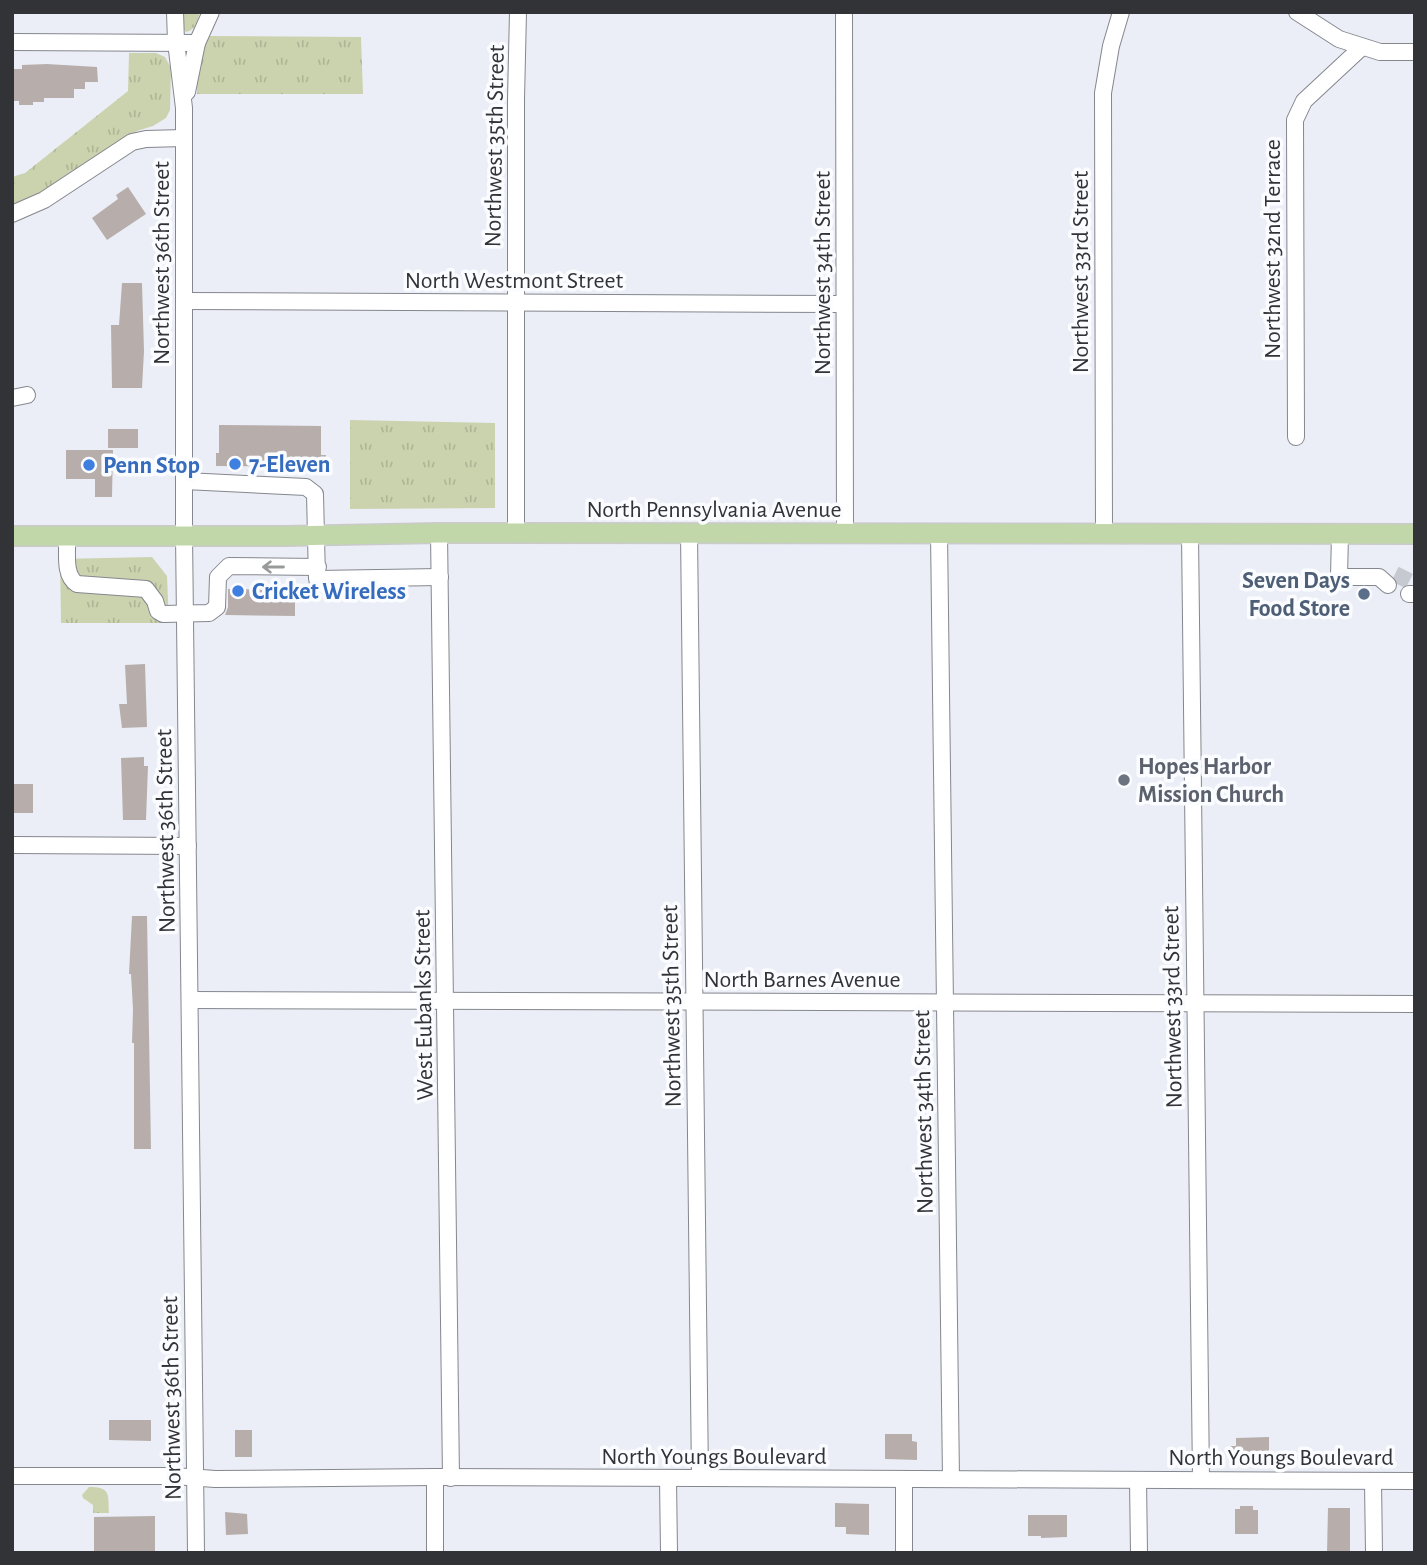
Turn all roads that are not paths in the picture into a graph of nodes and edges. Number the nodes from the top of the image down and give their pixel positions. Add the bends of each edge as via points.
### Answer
1 (175, 12) edge
2 (211, 12) edge
3 (518, 12) edge
4 (844, 12) edge
5 (1121, 12) edge
6 (1297, 12) edge
7 (12, 42) edge
8 (176, 42) junction
9 (197, 43) junction
10 (1362, 47) junction
11 (1415, 52) edge
12 (184, 108) junction
13 (184, 138) junction
14 (12, 214) edge
15 (184, 301) junction
16 (516, 302) junction
17 (844, 304) junction
18 (1296, 437) dead end
19 (185, 481) junction
20 (439, 533) junction
21 (516, 533) junction
22 (690, 533) junction
23 (845, 533) junction
24 (939, 533) junction
25 (1104, 534) junction
26 (1190, 534) junction
27 (1340, 534) junction
28 (1415, 534) edge
29 (184, 535) junction
30 (12, 536) edge
31 (67, 536) junction
32 (318, 536) junction
33 (318, 567) junction
34 (440, 577) junction
35 (1387, 578) tunnel mouth
36 (185, 613) junction
37 (12, 845) edge
38 (188, 846) junction
39 (190, 1000) junction
40 (446, 1001) junction
41 (694, 1002) junction
42 (944, 1002) junction
43 (1194, 1003) junction
44 (1415, 1004) edge
45 (12, 1476) edge
46 (443, 1477) junction
47 (195, 1478) junction
48 (668, 1478) junction
49 (700, 1478) junction
50 (904, 1479) junction
51 (951, 1479) junction
52 (1138, 1480) junction
53 (1200, 1480) junction
54 (1373, 1480) junction
55 (1415, 1481) edge
56 (196, 1553) edge
57 (435, 1553) edge
58 (669, 1553) edge
59 (905, 1553) edge
60 (1139, 1553) edge
61 (1374, 1553) edge

1 - 8 street, Northwest 36th Street
2 - 9 street, Northwest 36th Street
3 - 16 street, Northwest 35th Street
4 - 17 street, Northwest 34th Street
5 - 25 street, Northwest 33rd Street via 1111,46 1102,117
6 - 10 street via 1339,39
7 - 8 street
8 - 9 street
8 - 12 street, Northwest 36th Street
9 - 12 street, Northwest 36th Street
10 - 11 street
10 - 18 street, Northwest 32nd Terrace via 1304,101 1295,120
12 - 13 street, Northwest 36th Street
13 - 14 street via 132,142 55,193
13 - 15 street, Northwest 36th Street
15 - 16 street, North Westmont Street
15 - 19 street, Northwest 36th Street
16 - 17 street, North Westmont Street
16 - 21 street, Northwest 35th Street
17 - 23 street, Northwest 34th Street
19 - 29 street, Northwest 36th Street
19 - 32 street via 306,487 315,494
20 - 21 main road, North Pennsylvania Avenue
20 - 32 main road, North Pennsylvania Avenue
20 - 34 street, West Eubanks Street
21 - 22 main road, North Pennsylvania Avenue
22 - 23 main road, North Pennsylvania Avenue
22 - 41 street, Northwest 35th Street
23 - 24 main road, North Pennsylvania Avenue
24 - 25 main road, North Pennsylvania Avenue
24 - 42 street, Northwest 34th Street
25 - 26 main road, North Pennsylvania Avenue
26 - 27 main road, North Pennsylvania Avenue
26 - 43 street, Northwest 33rd Street
27 - 28 main road, North Pennsylvania Avenue
27 - 35 street via 1339,577
29 - 31 main road, North Pennsylvania Avenue
29 - 32 main road, North Pennsylvania Avenue
29 - 36 street, Northwest 36th Street
30 - 31 main road, North Pennsylvania Avenue
31 - 36 street via 72,582 146,589 158,611
32 - 33 street
33 - 34 street via 317,579
33 -> 36 street via 229,566 218,577 217,607 209,613
34 - 40 street, West Eubanks Street
36 - 38 street, Northwest 36th Street
37 - 38 street
38 - 39 street, Northwest 36th Street
39 - 40 street, North Barnes Avenue
39 - 47 street, Northwest 36th Street
40 - 41 street, North Barnes Avenue
40 - 46 street, West Eubanks Street
41 - 42 street, North Barnes Avenue
41 - 49 street, Northwest 35th Street
42 - 43 street, North Barnes Avenue
42 - 51 street, Northwest 34th Street
43 - 44 street, North Barnes Avenue
43 - 53 street, Northwest 33rd Street
45 - 47 street, North Youngs Boulevard
46 - 47 street, North Youngs Boulevard
46 - 48 street, North Youngs Boulevard
46 - 57 street, West Eubanks Street
47 - 56 street, Northwest 36th Street
48 - 49 street, North Youngs Boulevard
48 - 58 street
49 - 50 street, North Youngs Boulevard
50 - 51 street, North Youngs Boulevard
50 - 59 street
51 - 52 street, North Youngs Boulevard
52 - 53 street, North Youngs Boulevard
52 - 60 street
53 - 54 street, North Youngs Boulevard
54 - 55 street, North Youngs Boulevard
54 - 61 street

